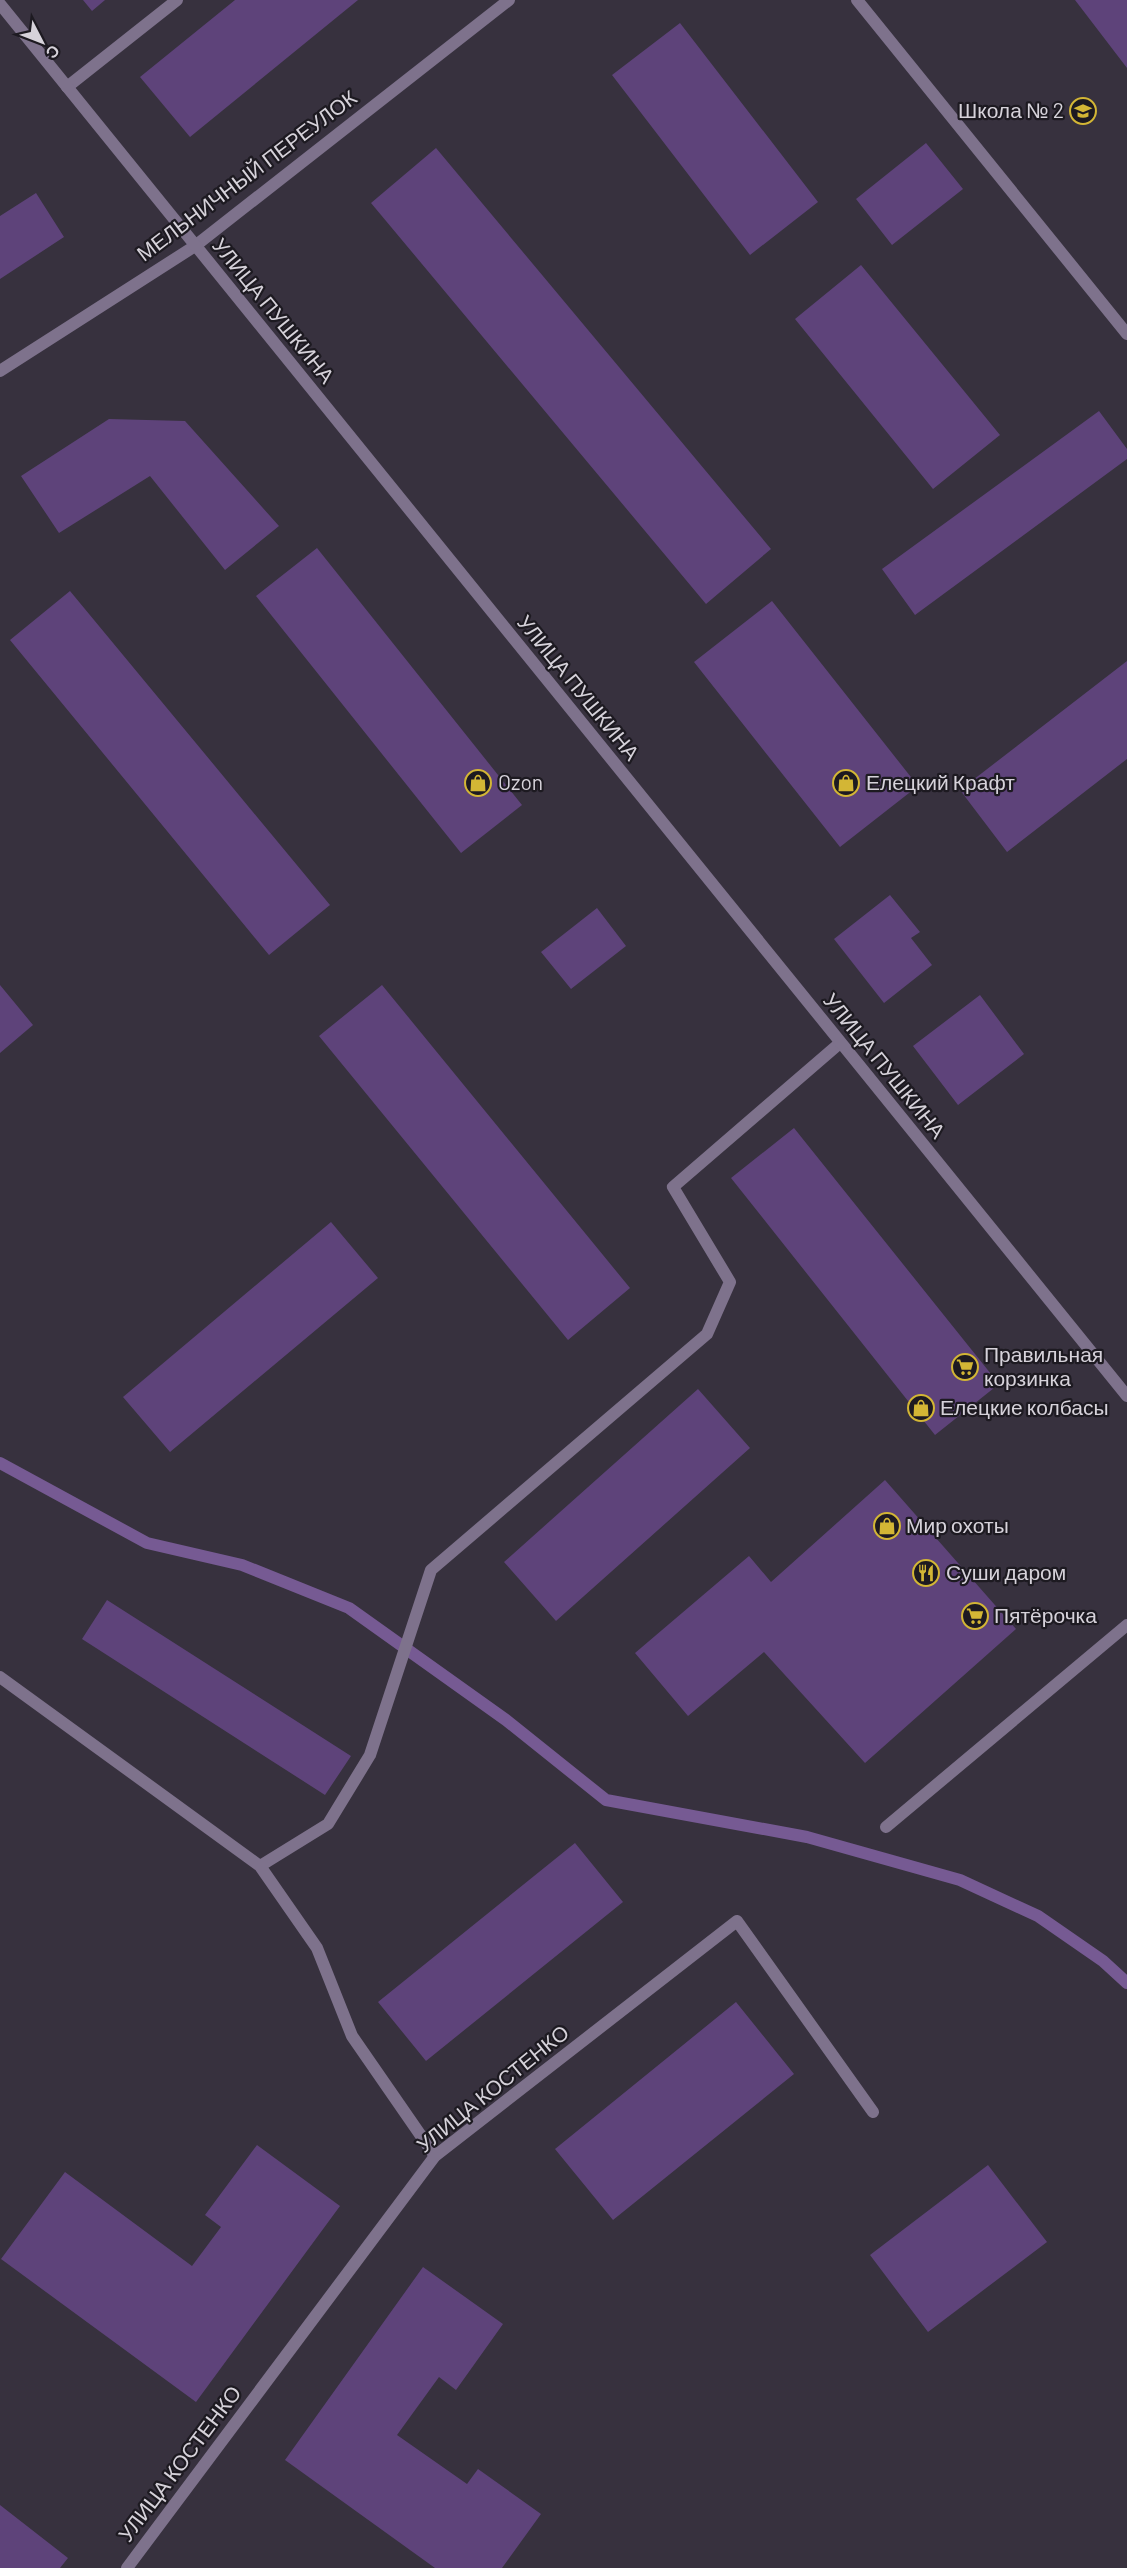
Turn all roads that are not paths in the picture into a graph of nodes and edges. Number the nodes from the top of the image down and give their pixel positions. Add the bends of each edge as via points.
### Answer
1 (177, 0) edge
2 (509, 0) edge
3 (857, 0) edge
4 (0, 4) edge
5 (67, 87) junction
6 (195, 246) junction
7 (1127, 334) edge
8 (0, 371) edge
9 (840, 1043) junction
10 (1127, 1396) edge
11 (1127, 1625) edge
12 (0, 1677) edge
13 (886, 1827) dead end
14 (260, 1866) junction
15 (873, 2112) dead end
16 (435, 2156) junction
17 (127, 2568) edge

1 - 5 street
2 - 6 street, МЕЛЬНИЧНЫЙ ПЕРЕУЛОК
3 - 7 street
4 - 5 street, УЛИЦА ПУШКИНА
5 - 6 street, УЛИЦА ПУШКИНА
6 - 8 street, МЕЛЬНИЧНЫЙ ПЕРЕУЛОК
6 - 9 street, УЛИЦА ПУШКИНА
9 - 10 street, УЛИЦА ПУШКИНА
9 - 14 street via 673,1187 730,1282 707,1334 431,1570 370,1755 328,1824
11 - 13 street
12 - 14 street
14 - 16 street via 317,1948 352,2036
15 - 16 street, УЛИЦА КОСТЕНКО via 737,1922
16 - 17 street, УЛИЦА КОСТЕНКО

